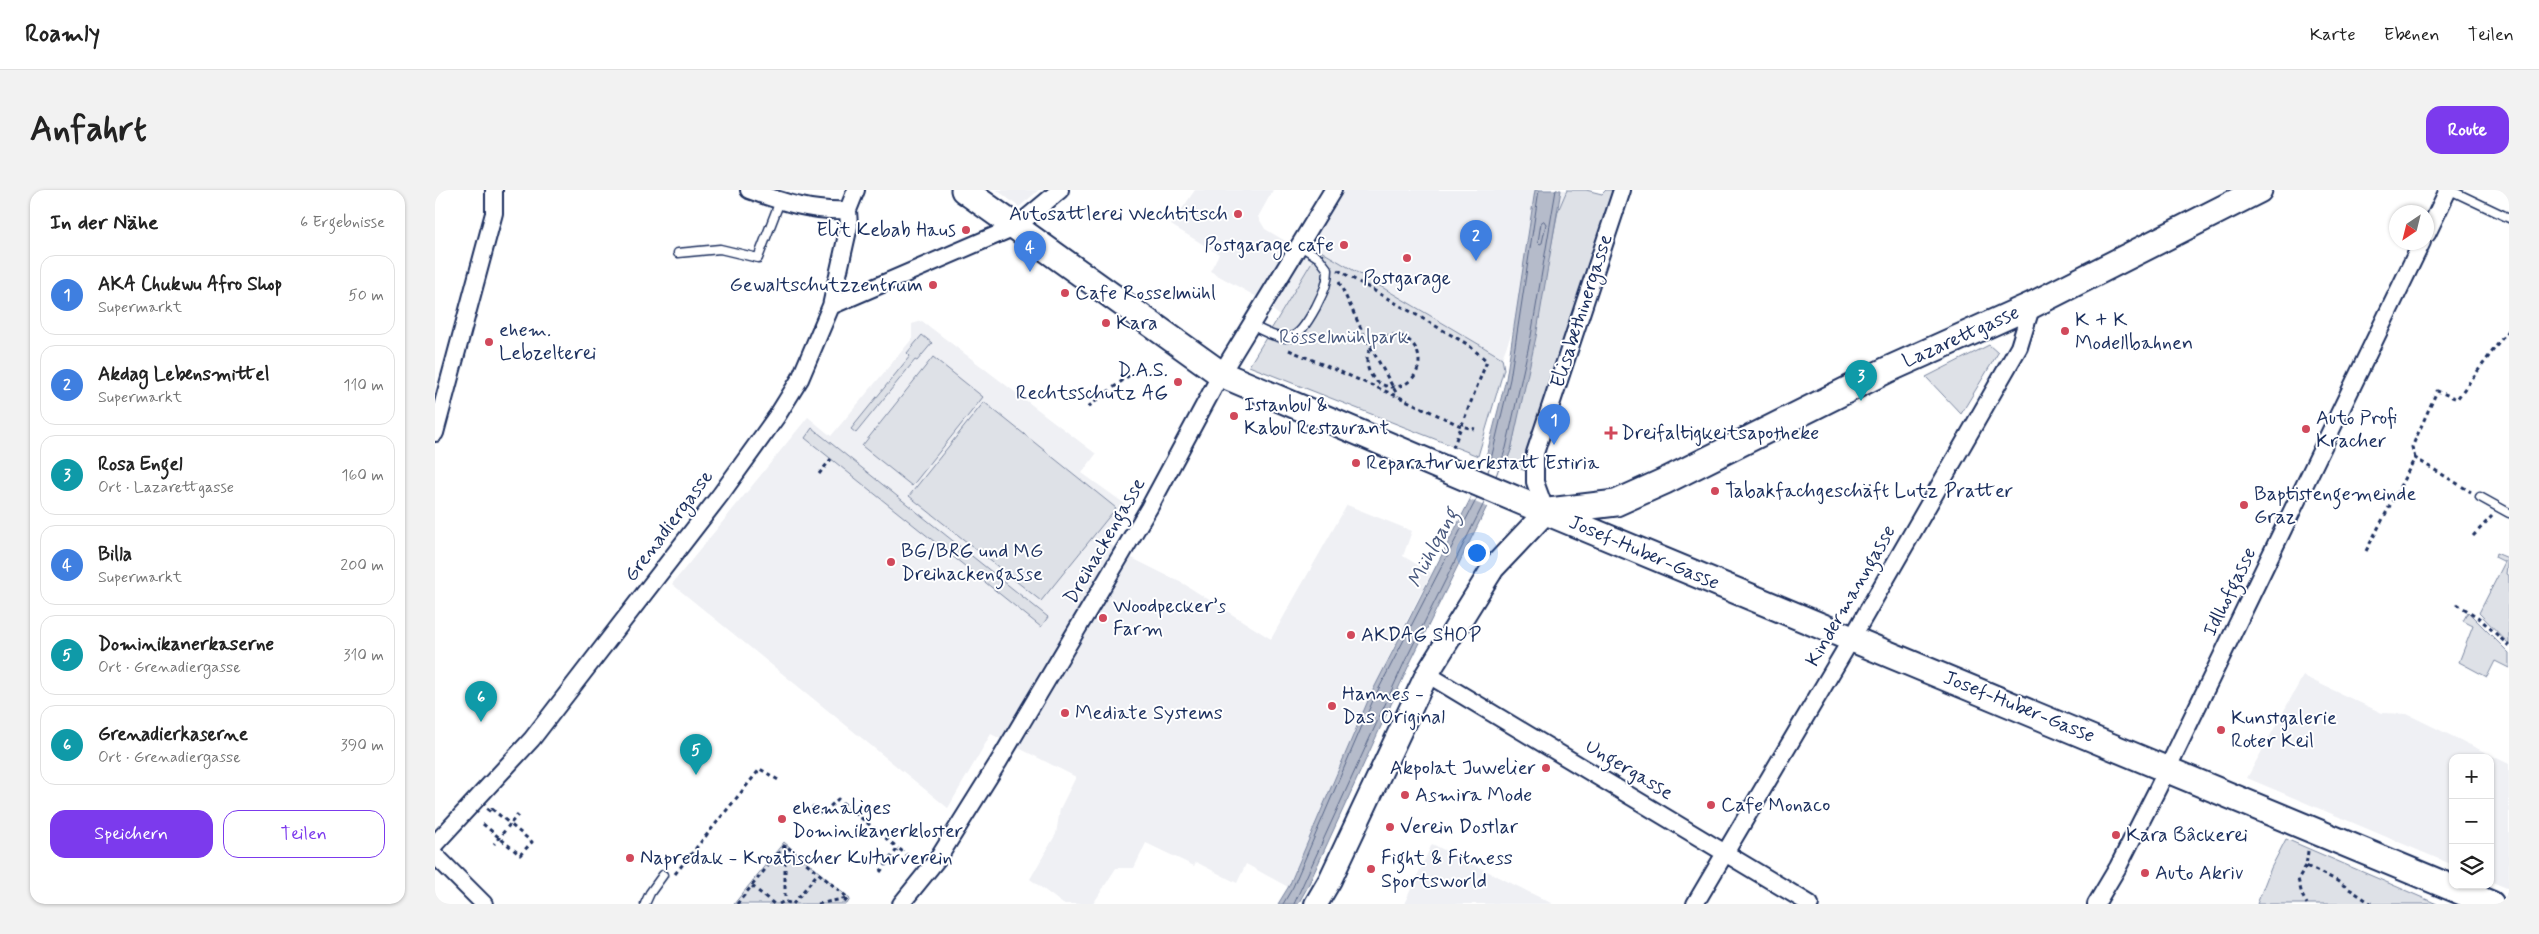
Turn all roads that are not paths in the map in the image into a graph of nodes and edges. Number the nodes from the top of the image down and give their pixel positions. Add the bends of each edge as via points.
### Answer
1 (494, 190) edge
2 (749, 190) edge
3 (857, 190) edge
4 (963, 190) edge
5 (1060, 190) edge
6 (1333, 190) edge
7 (1622, 190) edge
8 (2259, 190) edge
9 (2449, 190) edge
10 (780, 201) junction
11 (848, 210) junction
12 (2509, 218) edge
13 (2434, 220) edge
14 (1017, 226) junction
15 (1299, 246) junction
16 (2418, 250) edge
17 (678, 253) dead end
18 (2032, 305) junction
19 (831, 306) junction
20 (1251, 325) junction
21 (1221, 374) junction
22 (435, 434) edge
23 (2480, 497) road end
24 (1546, 512) junction
25 (2509, 513) edge
26 (1852, 638) junction
27 (1427, 674) junction
28 (2167, 769) junction
29 (435, 844) edge
30 (1726, 854) junction
31 (435, 855) edge
32 (663, 875) road end
33 (484, 904) edge
34 (645, 904) edge
35 (901, 904) edge
36 (1316, 904) edge
37 (1695, 904) edge
38 (1810, 904) edge
39 (2096, 904) edge
40 (2491, 904) edge

1 - 22 street via 494,214
2 - 10 street
3 - 11 street, Grenadiergasse
4 - 14 main road, Josef-Huber-Gasse
5 - 14 street
6 - 15 street, Dreihackengasse
7 - 24 street, Elisabethinergasse via 1535,453 1535,482
8 - 18 main road, Lazarettgasse
9 - 12 lane
9 - 13 street
10 - 11 street via 825,211
10 - 17 lane via 758,258 720,249
11 - 19 street, Grenadiergasse via 849,226
14 - 19 street
14 - 21 main road, Josef-Huber-Gasse
15 - 20 street, Dreihackengasse
15 - 20 lane via 1319,258 1328,270 1325,289 1303,329 1296,335 1276,338
16 - 28 street, Idlhofgasse
18 - 24 main road, Lazarettgasse via 1887,370 1616,503
18 - 26 street, Kindermanngasse via 2019,347
19 - 29 street, Grenadiergasse via 800,379 721,494 519,754
20 - 21 street, Dreihackengasse
21 - 24 main road, Josef-Huber-Gasse
21 - 35 street, Dreihackengasse via 1149,508 1046,684 939,856
23 - 25 lane
24 - 26 main road, Josef-Huber-Gasse
24 - 27 main road via 1493,568
26 - 28 main road, Josef-Huber-Gasse
26 - 30 street, Kindermanngasse
27 - 30 street, Ungergasse
27 - 36 main road
28 - 39 street, Idlhofgasse
28 - 40 main road, Josef-Huber-Gasse
30 - 37 street, Kindermanngasse
30 - 38 street, Ungergasse
31 - 33 street
32 - 34 lane

